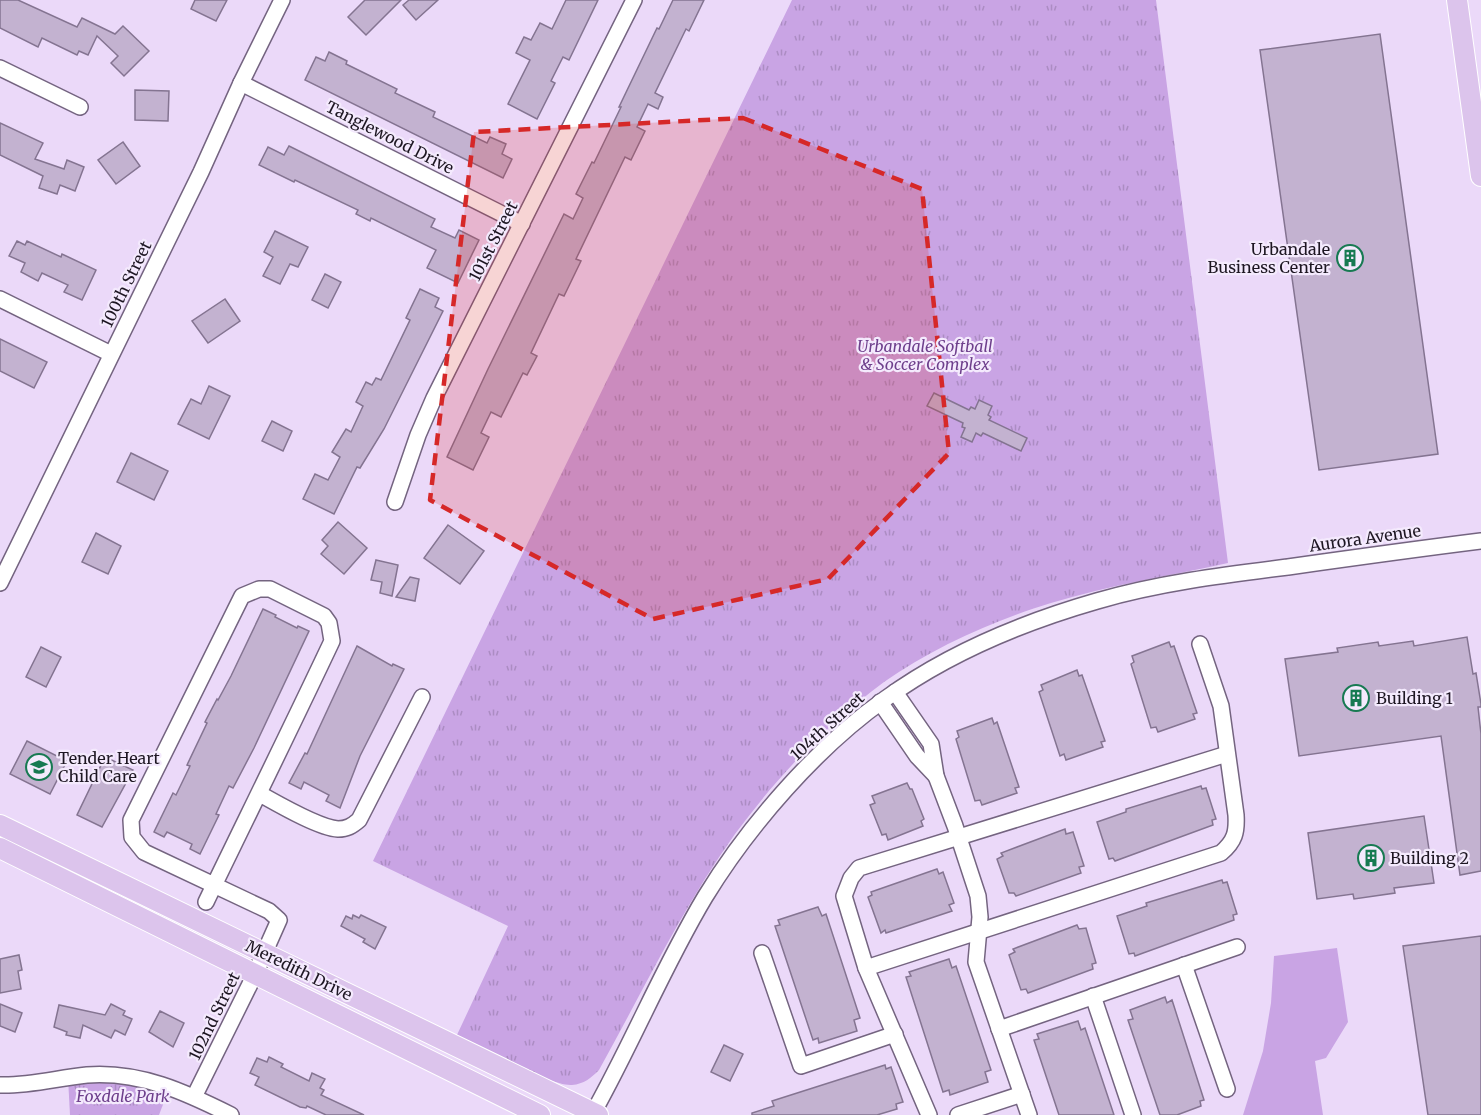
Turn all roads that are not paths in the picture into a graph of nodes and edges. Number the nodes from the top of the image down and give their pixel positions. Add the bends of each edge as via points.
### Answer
1 (282, 0) edge
2 (634, 0) edge
3 (1457, 0) edge
4 (0, 68) edge
5 (241, 83) junction
6 (80, 107) dead end
7 (1481, 176) edge
8 (522, 224) junction
9 (0, 299) edge
10 (111, 354) junction
11 (395, 502) dead end
12 (1481, 541) edge
13 (1253, 571) joint
14 (0, 583) edge
15 (1200, 644) dead end
16 (895, 692) junction
17 (422, 697) dead end
18 (880, 702) junction
19 (1227, 754) junction
20 (936, 776) junction
21 (260, 795) junction
22 (0, 825) edge
23 (959, 837) junction
24 (0, 848) edge
25 (213, 886) junction
26 (206, 902) dead end
27 (978, 933) junction
28 (1237, 947) dead end
29 (264, 953) junction
30 (762, 953) dead end
31 (1184, 965) junction
32 (866, 968) junction
33 (255, 974) junction
34 (1093, 996) junction
35 (999, 1029) junction
36 (896, 1034) junction
37 (0, 1085) edge
38 (1227, 1089) dead end
39 (1022, 1094) junction
40 (194, 1097) junction
41 (594, 1114) edge
42 (231, 1115) edge
43 (540, 1115) edge
44 (929, 1115) edge
45 (957, 1115) edge
46 (1029, 1115) edge
47 (1133, 1115) edge

1 - 5 street, 100th Street
2 - 8 street, 101st Street
3 - 7 main road
4 - 6 street
5 - 8 street, Tanglewood Drive
5 - 10 street, 100th Street
8 - 11 street, 101st Street via 430,407
9 - 10 street
10 - 14 street, 100th Street
12 - 13 street, Aurora Avenue
13 - 16 street, 104th Street via 1146,589 1060,613 964,652
15 - 19 street via 1221,706
16 - 18 street, 104th Street
16 - 20 street via 932,744
17 - 21 street via 359,820 351,826 328,828
18 - 20 street via 917,756
18 - 41 street, 104th Street via 806,768 758,823 705,896
19 - 23 street
19 - 27 street via 1237,830 1232,843 1221,853
20 - 23 street
21 - 25 street
21 - 25 street via 332,641 324,616 270,589 242,596 131,820 132,837 139,849
22 - 29 main road, Meredith Drive
23 - 27 street via 978,896
23 - 32 street via 874,862 859,868 851,878 844,896
24 - 33 main road, Meredith Drive
25 - 26 street
25 - 29 street, 102nd Street via 276,915 278,925
27 - 32 street
27 - 35 street via 976,962
28 - 31 street
29 - 33 street, 102nd Street
29 - 41 main road, Meredith Drive
30 - 36 street via 801,1066
31 - 34 street
31 - 38 street
32 - 36 street
33 - 40 street, 102nd Street
33 - 43 main road, Meredith Drive
34 - 35 street
34 - 47 street
35 - 39 street
36 - 44 street
37 - 40 street via 118,1076 156,1082
39 - 45 street
39 - 46 street
40 - 42 street

